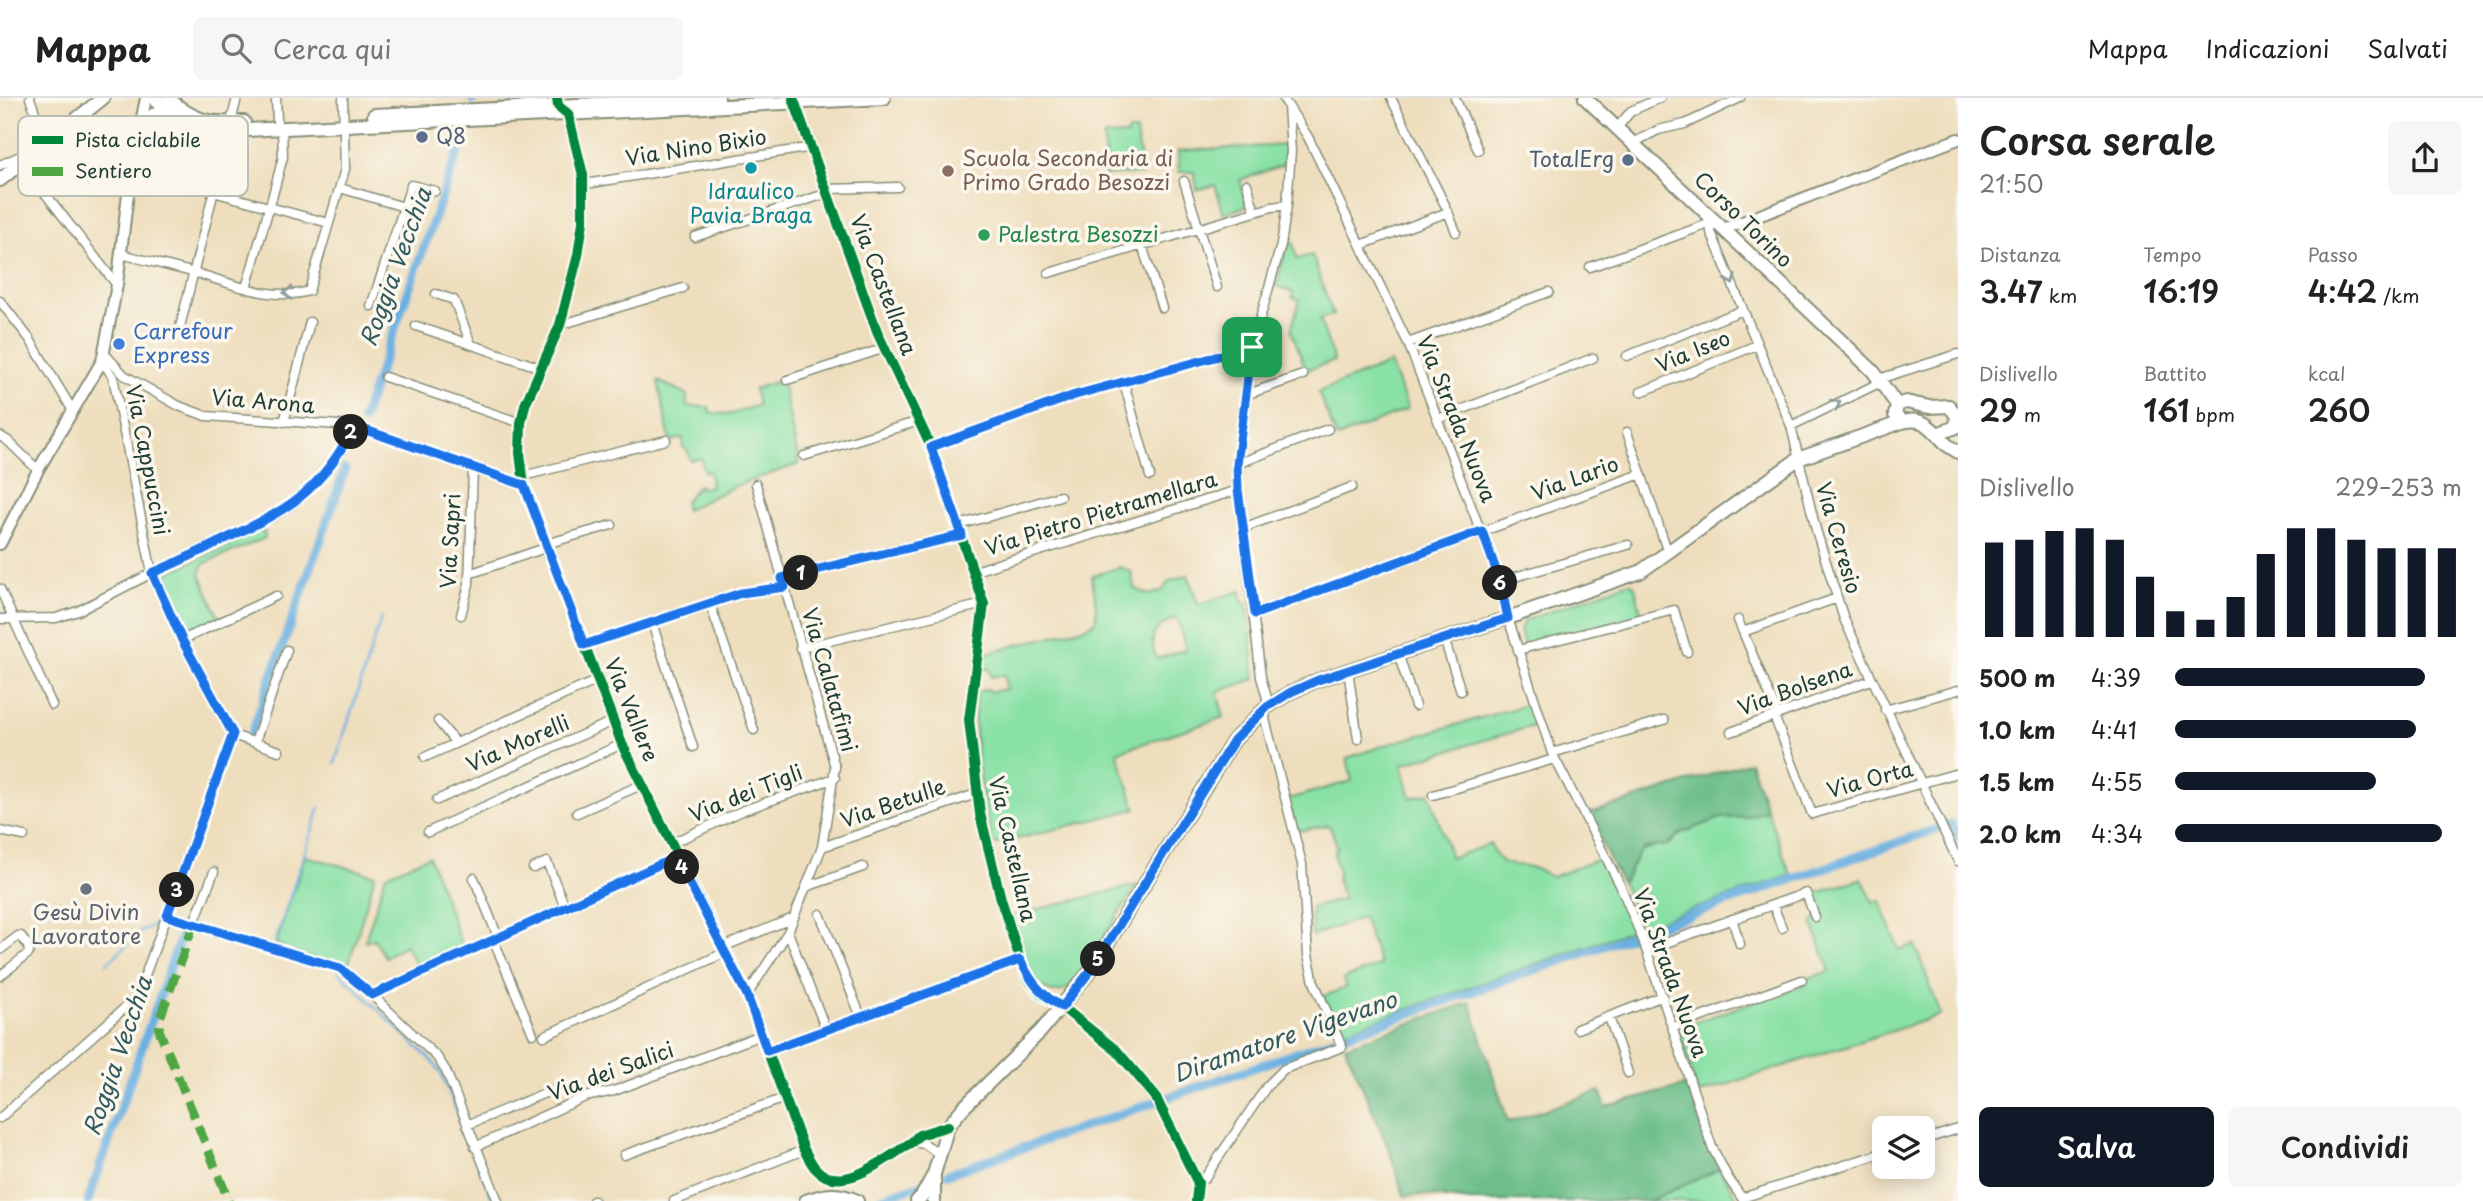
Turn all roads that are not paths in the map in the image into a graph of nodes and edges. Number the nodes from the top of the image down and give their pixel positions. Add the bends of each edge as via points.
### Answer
1 (30, 98) edge
2 (103, 98) edge
3 (146, 98) edge
4 (154, 98) edge
5 (237, 98) edge
6 (276, 98) edge
7 (343, 98) edge
8 (718, 98) edge
9 (884, 98) edge
10 (1391, 98) edge
11 (1455, 98) edge
12 (1585, 98) edge
13 (1660, 98) edge
14 (1740, 98) edge
15 (794, 101) edge
16 (1286, 102) edge
17 (168, 104) edge
18 (561, 106) edge
19 (36, 116) edge
20 (81, 116) edge
21 (143, 116) edge
22 (150, 116) edge
23 (232, 116) edge
24 (345, 121) junction
25 (280, 125) junction
26 (248, 126) edge
27 (1617, 128) junction
28 (1958, 139) edge
29 (1633, 143) junction
30 (812, 147) junction
31 (1478, 150) dead end
32 (18, 157) edge
33 (0, 165) edge
34 (18, 167) edge
35 (0, 180) edge
36 (1184, 181) dead end
37 (585, 184) junction
38 (1247, 184) dead end
39 (898, 187) dead end
40 (340, 188) junction
41 (435, 191) dead end
42 (828, 191) junction
43 (53, 196) edge
44 (128, 196) edge
45 (212, 196) edge
46 (231, 196) edge
47 (270, 205) junction
48 (1287, 205) junction
49 (1445, 205) dead end
50 (404, 207) junction
51 (1255, 212) junction
52 (1711, 220) junction
53 (329, 223) junction
54 (1199, 229) junction
55 (1724, 229) junction
56 (1456, 232) dead end
57 (695, 237) dead end
58 (1142, 245) junction
59 (1361, 245) junction
60 (121, 254) junction
61 (1590, 267) dead end
62 (194, 273) junction
63 (1049, 273) dead end
64 (117, 285) junction
65 (1217, 287) dead end
66 (246, 288) junction
67 (683, 288) dead end
68 (1549, 292) dead end
69 (436, 294) dead end
70 (0, 301) edge
71 (371, 306) dead end
72 (1162, 308) dead end
73 (1743, 310) junction
74 (310, 322) dead end
75 (560, 325) junction
76 (416, 326) dead end
77 (180, 327) dead end
78 (1408, 343) junction
79 (471, 344) junction
80 (1757, 345) junction
81 (1252, 347) junction
82 (885, 348) junction
83 (1958, 354) edge
84 (1627, 356) dead end
85 (103, 357) junction
86 (1593, 358) dead end
87 (541, 368) junction
88 (1303, 376) dead end
89 (385, 377) dead end
90 (1880, 377) junction
91 (787, 380) dead end
92 (1124, 383) junction
93 (1641, 391) dead end
94 (1245, 395) junction
95 (1912, 403) junction
96 (1954, 406) edge
97 (73, 411) junction
98 (1898, 412) junction
99 (1438, 419) junction
100 (919, 421) junction
101 (284, 422) junction
102 (521, 423) junction
103 (1957, 423) edge
104 (354, 426) junction
105 (1791, 426) junction
106 (1328, 429) dead end
107 (1627, 432) dead end
108 (1937, 434) junction
109 (0, 436) edge
110 (666, 440) dead end
111 (1958, 446) edge
112 (931, 447) junction
113 (1958, 452) edge
114 (804, 456) dead end
115 (1798, 459) junction
116 (1237, 464) junction
117 (473, 469) junction
118 (38, 470) junction
119 (1641, 474) junction
120 (1150, 476) dead end
121 (524, 480) junction
122 (757, 484) dead end
123 (1352, 487) dead end
124 (1238, 490) junction
125 (1060, 496) dead end
126 (612, 525) dead end
127 (959, 525) junction
128 (1242, 528) junction
129 (1482, 531) junction
130 (962, 535) junction
131 (0, 544) edge
132 (1628, 545) dead end
133 (547, 546) junction
134 (1668, 553) junction
135 (975, 571) junction
136 (152, 573) junction
137 (469, 574) junction
138 (782, 578) junction
139 (1500, 581) junction
140 (785, 587) junction
141 (0, 589) edge
142 (276, 596) dead end
143 (1837, 597) junction
144 (710, 604) junction
145 (984, 604) junction
146 (1255, 614) junction
147 (461, 615) dead end
148 (1508, 618) junction
149 (0, 619) edge
150 (13, 619) junction
151 (1738, 620) dead end
152 (652, 623) junction
153 (1743, 632) junction
154 (1444, 639) junction
155 (182, 640) junction
156 (584, 645) junction
157 (800, 648) junction
158 (287, 650) dead end
159 (1518, 650) junction
160 (1687, 652) dead end
161 (1398, 653) junction
162 (1348, 670) junction
163 (598, 680) junction
164 (1871, 680) junction
165 (1958, 690) edge
166 (1461, 691) dead end
167 (52, 705) dead end
168 (1415, 706) dead end
169 (1267, 707) junction
170 (1885, 710) junction
171 (1774, 712) junction
172 (1664, 720) dead end
173 (438, 721) dead end
174 (613, 721) junction
175 (754, 730) dead end
176 (1731, 732) dead end
177 (233, 734) junction
178 (1358, 739) dead end
179 (255, 742) junction
180 (456, 743) junction
181 (622, 744) junction
182 (693, 747) dead end
183 (279, 751) dead end
184 (1553, 756) junction
185 (425, 757) dead end
186 (1958, 773) edge
187 (835, 778) junction
188 (1922, 784) junction
189 (641, 785) junction
190 (976, 794) junction
191 (1433, 795) dead end
192 (437, 800) dead end
193 (577, 813) dead end
194 (0, 831) edge
195 (428, 832) dead end
196 (24, 836) dead end
197 (670, 844) junction
198 (822, 848) junction
199 (676, 857) junction
200 (1958, 861) edge
201 (863, 867) dead end
202 (533, 868) dead end
203 (214, 872) dead end
204 (474, 878) dead end
205 (806, 887) junction
206 (1773, 905) junction
207 (565, 907) junction
208 (820, 914) dead end
209 (167, 916) junction
210 (1815, 917) dead end
211 (793, 918) junction
212 (1732, 919) junction
213 (194, 923) junction
214 (1782, 928) dead end
215 (788, 932) junction
216 (495, 938) junction
217 (1740, 943) dead end
218 (724, 949) junction
219 (0, 950) edge
220 (1646, 950) junction
221 (1020, 960) junction
222 (0, 976) edge
223 (1802, 980) dead end
224 (372, 995) junction
225 (747, 995) junction
226 (1663, 996) junction
227 (1062, 1007) junction
228 (861, 1017) junction
229 (1609, 1017) junction
230 (1674, 1027) junction
231 (1577, 1029) dead end
232 (826, 1030) junction
233 (533, 1034) dead end
234 (544, 1035) dead end
235 (761, 1035) junction
236 (767, 1051) junction
237 (1628, 1073) dead end
238 (550, 1091) dead end
239 (785, 1098) junction
240 (0, 1118) edge
241 (467, 1125) junction
242 (948, 1126) junction
243 (1958, 1129) edge
244 (1935, 1136) edge
245 (912, 1142) junction
246 (475, 1147) junction
247 (804, 1150) junction
248 (939, 1154) junction
249 (624, 1155) dead end
250 (1872, 1156) edge
251 (934, 1174) junction
252 (1198, 1183) junction
253 (1197, 1198) dead end
254 (1743, 1200) edge
255 (498, 1201) edge
256 (674, 1201) edge
257 (806, 1201) edge
258 (856, 1201) edge
259 (917, 1201) edge
260 (934, 1201) edge

1 - 19 street
2 - 20 main road
3 - 21 street
4 - 17 main road
5 - 23 street
6 - 25 street
7 - 24 street
8 - 18 main road
9 - 15 main road
10 - 49 street
11 - 31 street
12 - 27 main road, Corso Torino
13 - 27 street via 1631,111
14 - 29 street
15 - 18 main road
15 - 30 street, Via Castellana
16 - 48 street via 1290,151
16 - 59 street, Via Strada Nuova
17 - 22 street
18 - 24 main road
18 - 37 street, Via Vallere
24 - 25 main road
24 - 40 street via 345,169
25 - 26 main road
25 - 47 street via 284,157
27 - 29 main road, Corso Torino
28 - 55 street
29 - 52 main road, Corso Torino
30 - 37 street, Via Nino Bixio
30 - 42 street, Via Castellana
32 - 33 street
34 - 35 main road
36 - 54 street
37 - 75 street, Via Vallere via 578,255
38 - 51 street
39 - 42 street
40 - 50 street
40 - 53 street
41 - 50 street via 411,185
42 - 57 street
42 - 82 street, Via Castellana
43 - 64 street
44 - 60 street
45 - 62 street
46 - 47 street
47 - 53 street
47 - 66 street
48 - 51 street
48 - 81 street
50 - 71 street
51 - 54 street
52 - 55 main road, Corso Torino
52 - 61 street
52 -> 73 street, Via Ceresio via 1711,232
53 -> 66 street via 309,291
54 - 58 street
54 - 65 street
55 - 90 main road, Corso Torino
56 - 59 street via 1448,212
58 - 63 street
58 - 72 street
59 - 78 street, Via Strada Nuova
60 - 62 street
60 - 64 street
62 - 66 street
62 - 77 street
64 - 85 street
67 - 75 street
68 - 78 street
69 - 79 street via 454,300
70 - 97 street via 29,338
73 - 80 street, Via Ceresio
73 - 84 street
74 - 101 street
75 - 87 street, Via Vallere
76 - 79 street
78 - 99 street, Via Strada Nuova
79 - 87 street
80 - 93 street, Via Iseo
80 - 105 street, Via Ceresio
81 - 92 street
81 - 94 street
82 - 91 street
82 - 100 street, Via Castellana
83 - 90 street
85 - 97 street
85 - 101 street, Via Arona via 124,375 206,416
85 - 136 street, Via Cappuccini via 113,377
86 - 99 street
87 - 102 street, Via Vallere
88 - 94 street
89 - 102 street
90 - 95 main road, Corso Torino
90 - 98 main road, Corso Torino
105 -> 90 street
92 - 112 street via 1075,395
92 - 120 street
94 - 116 street
95 - 96 main road
95 - 98 main road
96 - 103 main road
97 - 118 street
98 - 108 main road via 1927,423
98 - 115 main road
99 - 129 street, Via Strada Nuova
100 - 112 street, Via Castellana
100 - 114 street
101 - 104 street, Via Arona
102 - 121 street, Via Vallere
103 - 108 main road
103 - 111 main road
104 - 117 street, Via Sapri
104 - 136 street via 339,455 294,503
105 - 115 street, Via Ceresio
106 - 116 street
107 - 119 street
108 - 113 main road
109 - 118 street
110 - 121 street
112 - 127 street, Via Castellana
115 - 134 main road
115 - 143 street, Via Ceresio
116 - 124 street
117 - 121 street, Via Sapri
117 - 137 street, Via Sapri
118 - 131 street
119 - 129 street, Via Lario
119 - 134 street
121 - 133 street, Via Vallere
122 - 138 street, Via Calatafimi
123 - 128 street
124 - 128 street
124 - 135 street, Via Pietro Pietramellara
125 - 127 street
126 - 133 street
127 - 130 street, Via Castellana
128 - 146 street
129 - 139 street, Via Strada Nuova
129 - 146 street, Via Lario
130 - 135 street, Via Castellana
130 - 138 street
132 - 139 street
133 - 137 street
133 - 156 street, Via Vallere
134 - 148 main road via 1621,580
135 - 145 street, Via Castellana
136 - 150 street via 64,616
136 - 155 street, Via Cappuccini
137 - 147 street, Via Sapri
138 - 140 street, Via Calatafimi
139 - 148 street, Via Strada Nuova
140 - 144 street via 741,593
140 - 157 street, Via Calatafimi
141 - 150 street
142 - 155 street
143 - 153 street
143 - 164 street, Via Ceresio
144 - 152 street
144 - 175 street
145 - 157 street
145 - 190 street, Via Castellana via 969,720
146 - 169 street
148 - 154 main road
148 - 159 street, Via Strada Nuova
149 - 150 street
150 - 167 street
151 - 153 street
152 - 156 street
152 - 182 street
153 - 171 street
154 - 161 main road
154 - 166 street
155 - 177 street, Via Cappuccini
156 - 163 street, Via Vallere
157 - 187 street, Via Calatafimi
158 - 179 street
159 - 160 street via 1674,610
159 - 184 street, Via Strada Nuova
161 - 162 main road
161 - 168 street
162 - 169 main road via 1291,692
162 - 178 street
163 - 174 street, Via Vallere
163 - 180 street
164 - 170 street, Via Ceresio
164 - 171 street, Via Bolsena
165 - 170 street
169 - 227 main road via 1234,740 1091,970
169 - 252 street via 1265,719 1302,864 1308,955 1314,982 1340,1041 1284,1069
170 - 188 street, Via Ceresio
171 - 176 street, Via Bolsena
171 - 188 street, Via Orta via 1812,814
172 - 184 street
173 - 180 street
174 - 181 street, Via Vallere
174 - 192 street, Via Morelli
177 - 179 street
177 - 209 street
179 - 183 street
180 - 185 street
181 - 189 street, Via Vallere
181 - 195 street
184 - 191 street
184 - 220 street, Via Strada Nuova via 1620,885
186 - 188 street, Via Orta
187 - 197 street, Via dei Tigli via 744,810
187 - 198 street, Via Calatafimi
188 - 200 street, Via Ceresio
189 - 193 street
189 - 197 street, Via Vallere
190 - 198 street, Via Betulle
190 - 221 street, Via Castellana
194 - 196 street
197 - 199 street, Via Vallere
198 - 205 street, Via Calatafimi
199 - 207 street
199 - 218 street, Via Vallere
201 - 205 street
202 - 207 street via 547,862
203 - 213 street
204 - 216 street
205 - 211 street, Via Calatafimi
206 - 210 street via 1806,893
206 - 212 street
206 - 214 street
207 - 216 street
208 - 228 street
209 - 213 street
209 - 240 street via 137,997
211 - 215 street, Via Calatafimi
211 - 218 street
212 - 217 street
212 - 220 street
213 - 224 street via 340,968
215 - 225 street, Via Calatafimi
215 - 232 street
216 - 224 street
216 - 233 street
218 - 225 street, Via Vallere
218 - 234 street
219 - 222 street via 18,936 29,949
220 - 226 street, Via Strada Nuova
221 - 227 street, Via Castellana via 1042,995
221 - 228 street
223 - 230 street
224 - 241 street via 446,1071
225 - 235 street, Via Vallere
226 - 229 street
226 - 230 street, Via Strada Nuova
227 - 242 main road
227 - 252 street, Via Castellana via 1126,1060 1155,1096
228 - 232 street
229 - 231 street
229 - 237 street
230 - 254 street, Via Strada Nuova via 1712,1147
232 - 236 street
235 - 236 street, Via Vallere
235 - 246 street, Via dei Salici via 614,1091 585,1097
236 - 239 street, Via Vallere
238 - 241 street
239 - 247 street, Via Vallere
239 - 249 street
241 - 246 street
242 - 245 street, Via Vallere via 919,1135
242 - 248 main road
243 - 244 street
245 - 247 street, Via Vallere via 868,1170 833,1179 815,1169
245 - 248 street
246 - 255 street
247 - 256 street
248 - 251 main road
250 - 254 street
251 - 259 main road
251 - 260 main road
252 - 253 street
257 - 258 main road via 824,1194 844,1194

